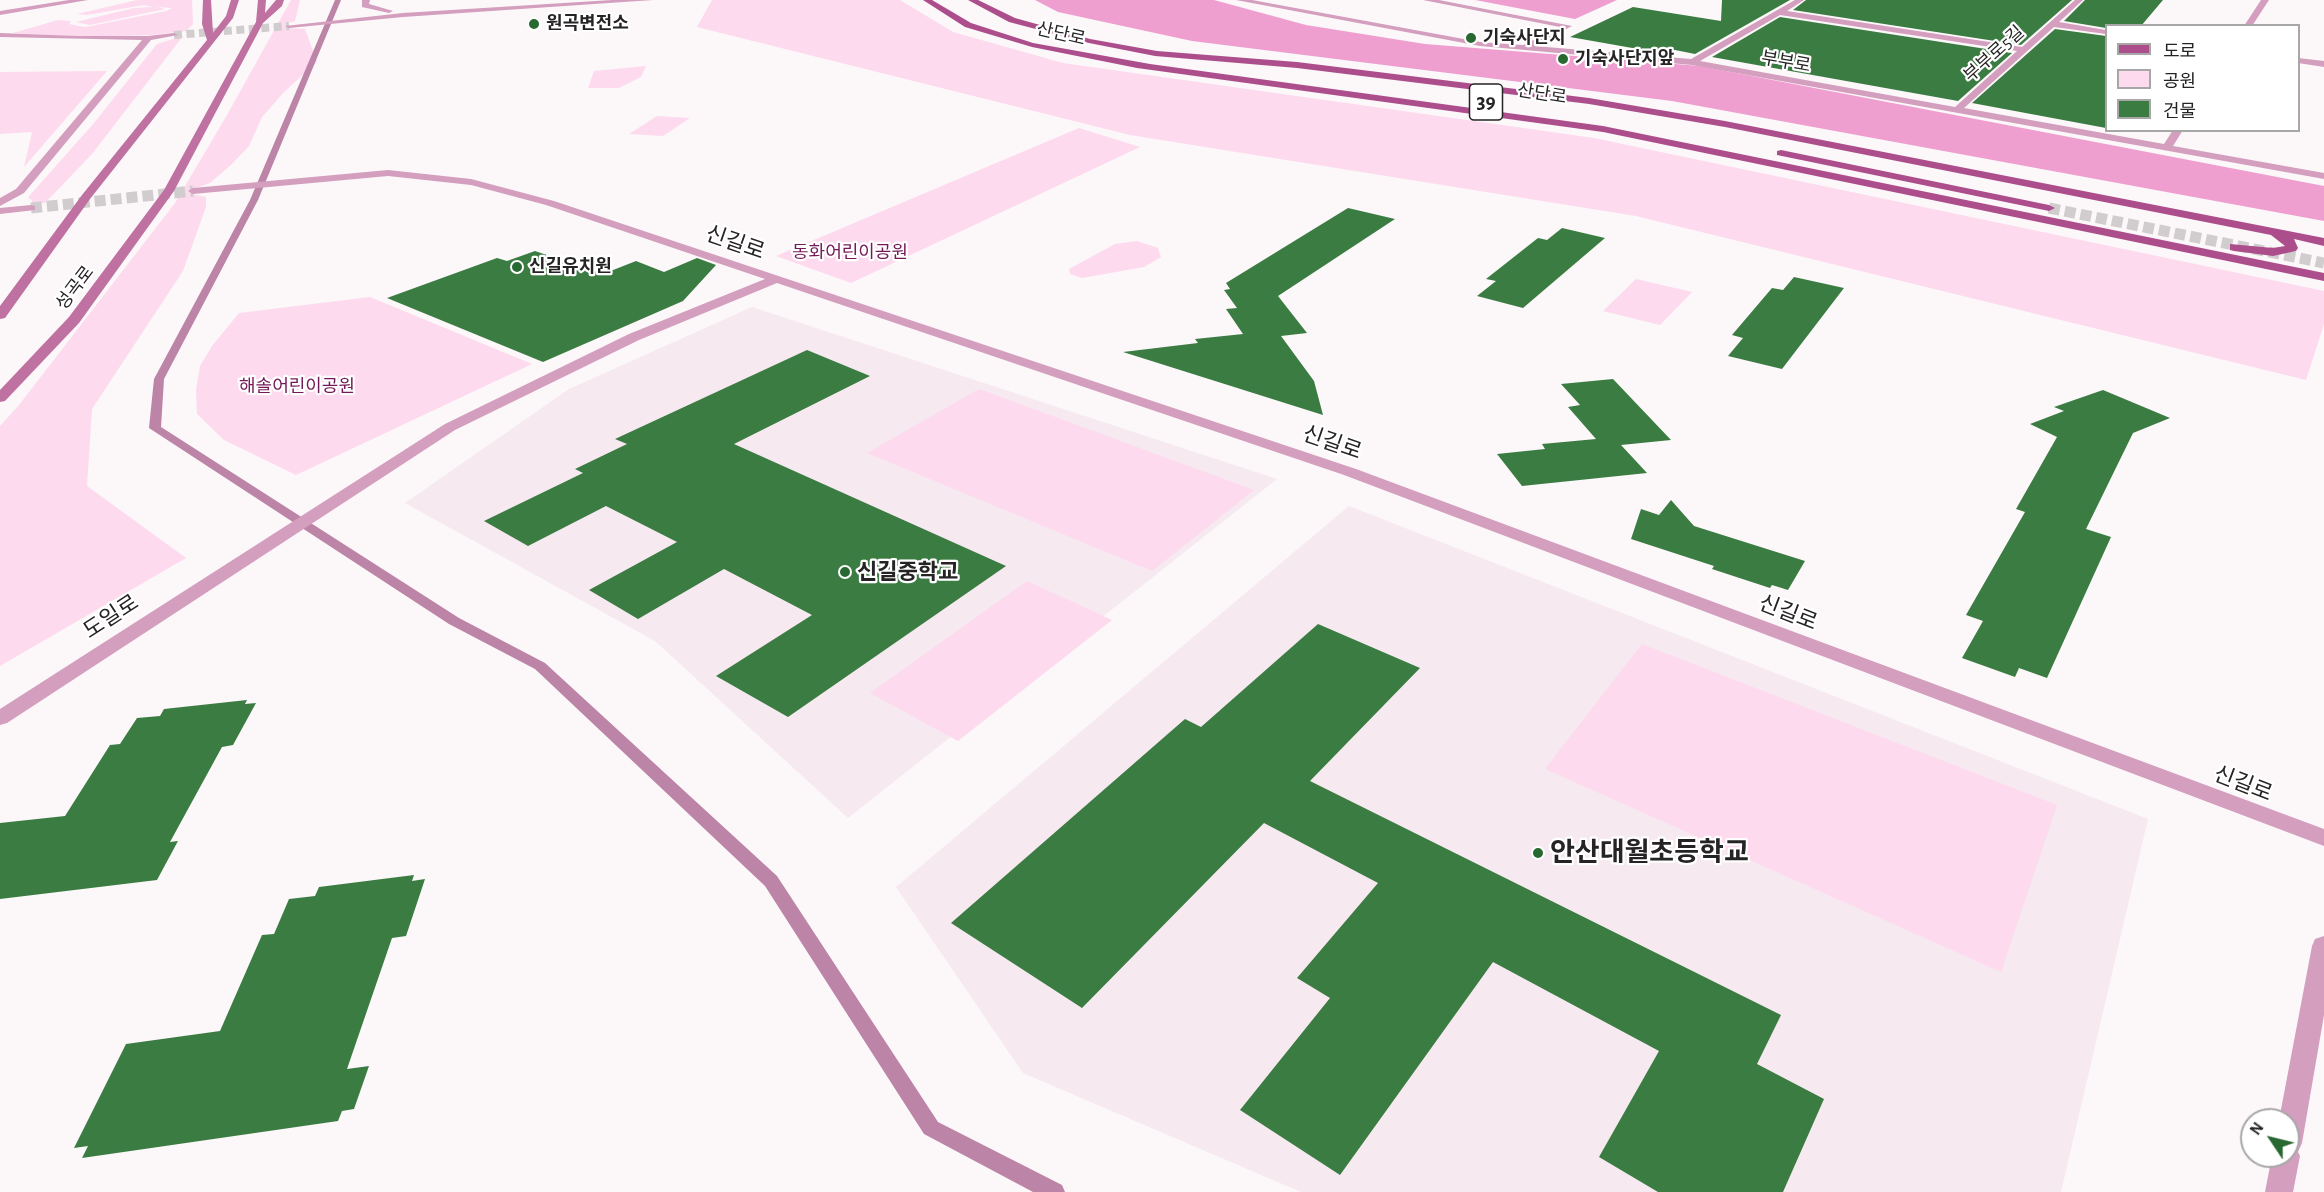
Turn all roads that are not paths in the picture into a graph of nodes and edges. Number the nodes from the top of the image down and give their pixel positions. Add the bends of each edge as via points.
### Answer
1 (84, 0) edge
2 (207, 0) edge
3 (235, 0) edge
4 (262, 0) edge
5 (280, 0) edge
6 (366, 0) edge
7 (649, 0) edge
8 (927, 0) edge
9 (972, 0) edge
10 (1240, 0) edge
11 (1428, 0) edge
12 (1800, 0) edge
13 (2074, 0) edge
14 (2079, 0) edge
15 (2265, 0) edge
16 (1779, 12) junction
17 (0, 13) edge
18 (403, 15) junction
19 (260, 22) junction
20 (2053, 24) junction
21 (2249, 24) edge
22 (289, 26) tunnel mouth
23 (2105, 32) edge
24 (174, 34) tunnel mouth
25 (0, 35) edge
26 (148, 38) junction
27 (210, 38) junction
28 (1522, 48) junction
29 (2024, 50) junction
30 (1155, 53) junction
31 (2300, 60) edge
32 (1692, 62) junction
33 (2324, 64) edge
34 (1137, 65) junction
35 (1957, 110) junction
36 (1651, 127) dead end
37 (2177, 132) edge
38 (2167, 147) junction
39 (1775, 152) dead end
40 (2324, 176) edge
41 (193, 191) tunnel mouth
42 (2056, 198) tunnel mouth
43 (0, 203) edge
44 (31, 208) tunnel mouth
45 (2049, 208) tunnel mouth
46 (0, 211) edge
47 (2050, 223) junction
48 (2252, 227) junction
49 (2324, 242) edge
50 (2324, 277) edge
51 (774, 280) junction
52 (0, 315) edge
53 (0, 398) edge
54 (0, 718) edge
55 (2324, 838) edge
56 (2324, 946) edge
57 (2294, 1108) edge
58 (2284, 1168) edge
59 (2279, 1192) edge

1 - 17 street
2 - 27 main road
3 - 27 main road via 230,16
4 - 19 main road
5 - 19 main road
6 - 18 street via 365,5
7 - 18 street
8 - 34 main road, 산단로 / 39 via 968,25 1032,45
9 - 30 main road, 산단로 / 39 via 1012,20 1044,30
10 - 28 street, 부부로 via 1438,38
11 - 28 street via 1568,26
12 - 16 street
13 - 14 street
14 - 20 street, 부부로5길
15 - 21 street
16 - 29 street
16 - 32 street
18 - 22 street
19 - 53 main road, 성곡로 via 169,191 74,320
20 - 23 street
20 - 29 street, 부부로5길
24 - 26 street
25 - 26 street
26 - 43 street via 20,191
27 - 52 main road
28 - 32 street, 부부로
29 - 35 street, 부부로5길
30 - 42 main road, 산단로 / 39 via 1586,107 1716,129
30 - 48 main road via 1308,66 1589,101
31 - 33 street
32 - 35 street, 부부로
34 - 36 main road, 산단로 / 39 via 1431,95
34 - 47 main road via 1604,129
35 - 38 street, 부부로
37 - 38 street
38 - 40 street, 부부로
39 - 45 main road
41 - 51 street, 신길로 via 388,173 471,182 550,203
44 - 46 street
47 - 48 main road via 2156,232 2265,252 2292,248 2283,237
47 - 50 main road
48 - 49 main road
51 - 54 street, 도일로 via 634,337 450,427
51 - 55 street, 신길로 via 1350,472
56 - 57 street
58 - 59 street

